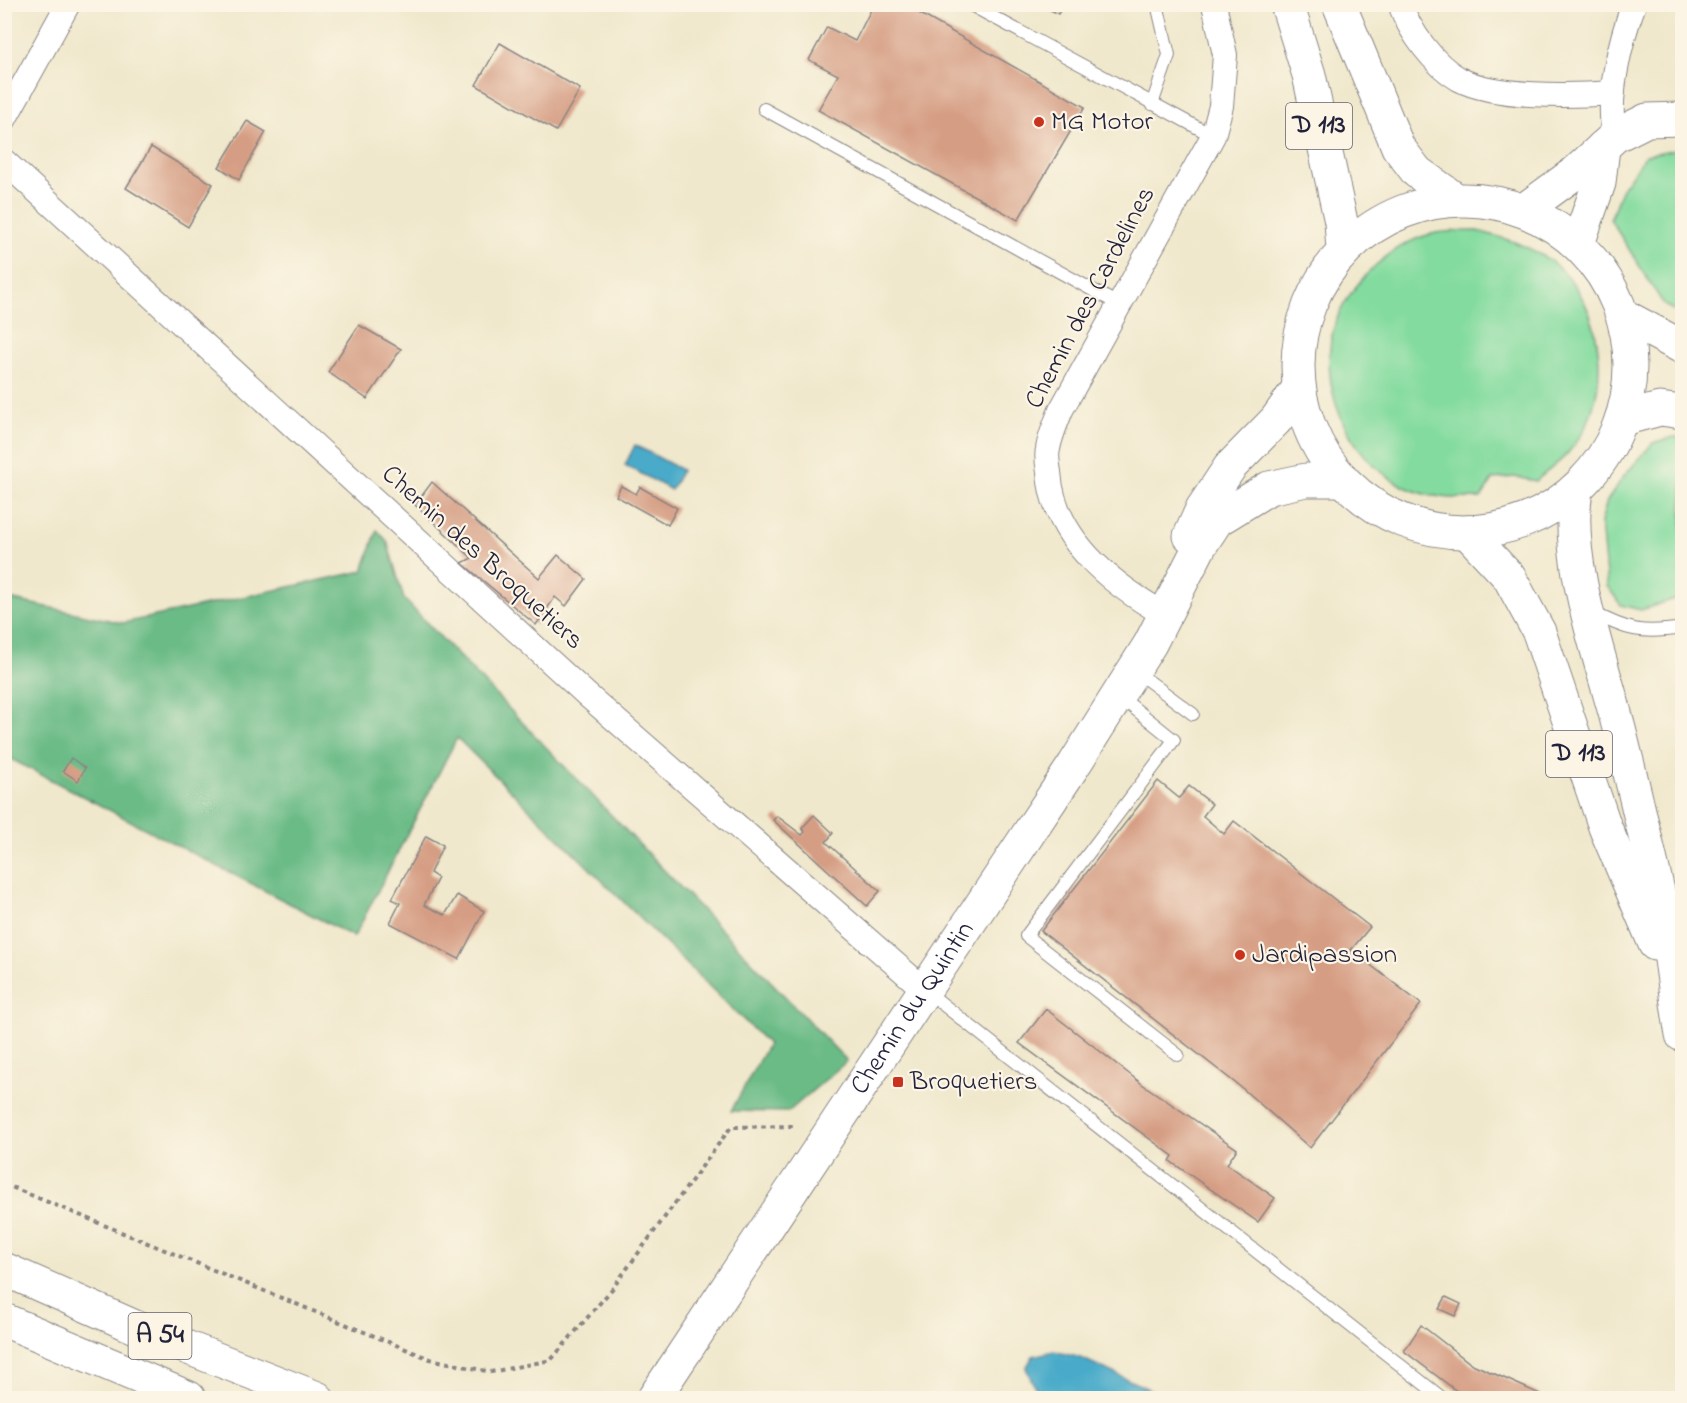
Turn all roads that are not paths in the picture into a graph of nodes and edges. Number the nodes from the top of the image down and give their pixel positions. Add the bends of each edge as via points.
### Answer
1 (68, 4) edge
2 (969, 4) edge
3 (1157, 4) edge
4 (1214, 4) edge
5 (1287, 4) edge
6 (1339, 4) edge
7 (1400, 4) edge
8 (1634, 4) edge
9 (1613, 93) junction
10 (1152, 104) junction
11 (764, 109) dead end
12 (1683, 119) edge
13 (4, 120) edge
14 (1213, 136) junction
15 (1609, 141) junction
16 (4, 162) edge
17 (1455, 199) junction
18 (1524, 210) junction
19 (1578, 244) junction
20 (1343, 250) junction
21 (1118, 304) junction
22 (1624, 316) junction
23 (1683, 347) edge
24 (1298, 389) junction
25 (1683, 412) edge
26 (1622, 419) junction
27 (1342, 480) junction
28 (1576, 490) junction
29 (1467, 532) junction
30 (1585, 608) junction
31 (1166, 615) junction
32 (1683, 628) edge
33 (1126, 683) junction
34 (1193, 714) dead end
35 (1673, 989) junction
36 (925, 990) junction
37 (1683, 1035) edge
38 (1178, 1055) dead end
39 (4, 1269) edge
40 (4, 1320) edge
41 (656, 1397) edge
42 (189, 1398) edge
43 (317, 1398) edge
44 (1442, 1398) edge

1 - 13 street
2 - 10 lane
3 - 10 lane via 1169,55
4 - 14 street, Chemin des Cardelines via 1225,55 1221,106
5 - 20 main road, D 113 via 1308,75 1341,222
6 - 17 main road, D 113 via 1398,147 1417,172
7 - 9 street via 1429,53 1459,78 1496,91
8 - 9 street
9 - 15 street
10 - 14 lane
11 - 21 lane
12 - 15 main road via 1647,120
14 - 21 street, Chemin des Cardelines
15 - 18 main road
15 - 19 main road
16 - 36 street, Chemin des Broquetiers via 587,695
17 - 18 main road via 1490,201
17 - 20 main road via 1413,206 1375,224
18 - 19 main road via 1552,224
19 - 22 main road via 1613,290
20 - 24 main road via 1320,280 1305,314 1297,351
21 - 31 street, Chemin des Cardelines via 1061,410 1047,451 1050,491 1066,528 1099,570
22 - 23 main road
22 - 26 main road via 1631,374
24 - 27 main road via 1322,453
24 - 31 main road, Chemin du Quintin via 1276,420 1230,467 1202,509 1171,580
25 - 26 main road via 1660,409
26 - 28 main road via 1601,461
27 - 29 main road via 1369,503 1399,519 1432,529
27 - 31 main road, Chemin du Quintin via 1306,480 1269,488 1217,520
28 - 29 main road via 1514,525
28 - 30 main road, D 113 via 1572,516
29 - 35 main road, D 113 via 1509,577 1539,632 1605,826
30 - 32 lane via 1620,627 1651,632
30 - 35 main road, D 113 via 1666,923
31 - 33 main road, Chemin du Quintin
33 - 34 lane
33 - 36 main road, Chemin du Quintin
33 - 38 lane via 1174,740 1026,936
35 - 37 main road, D 113
36 - 41 main road, Chemin du Quintin
36 - 44 lane
39 - 43 main road, A 54 via 142,1330
40 - 42 main road, A 54

